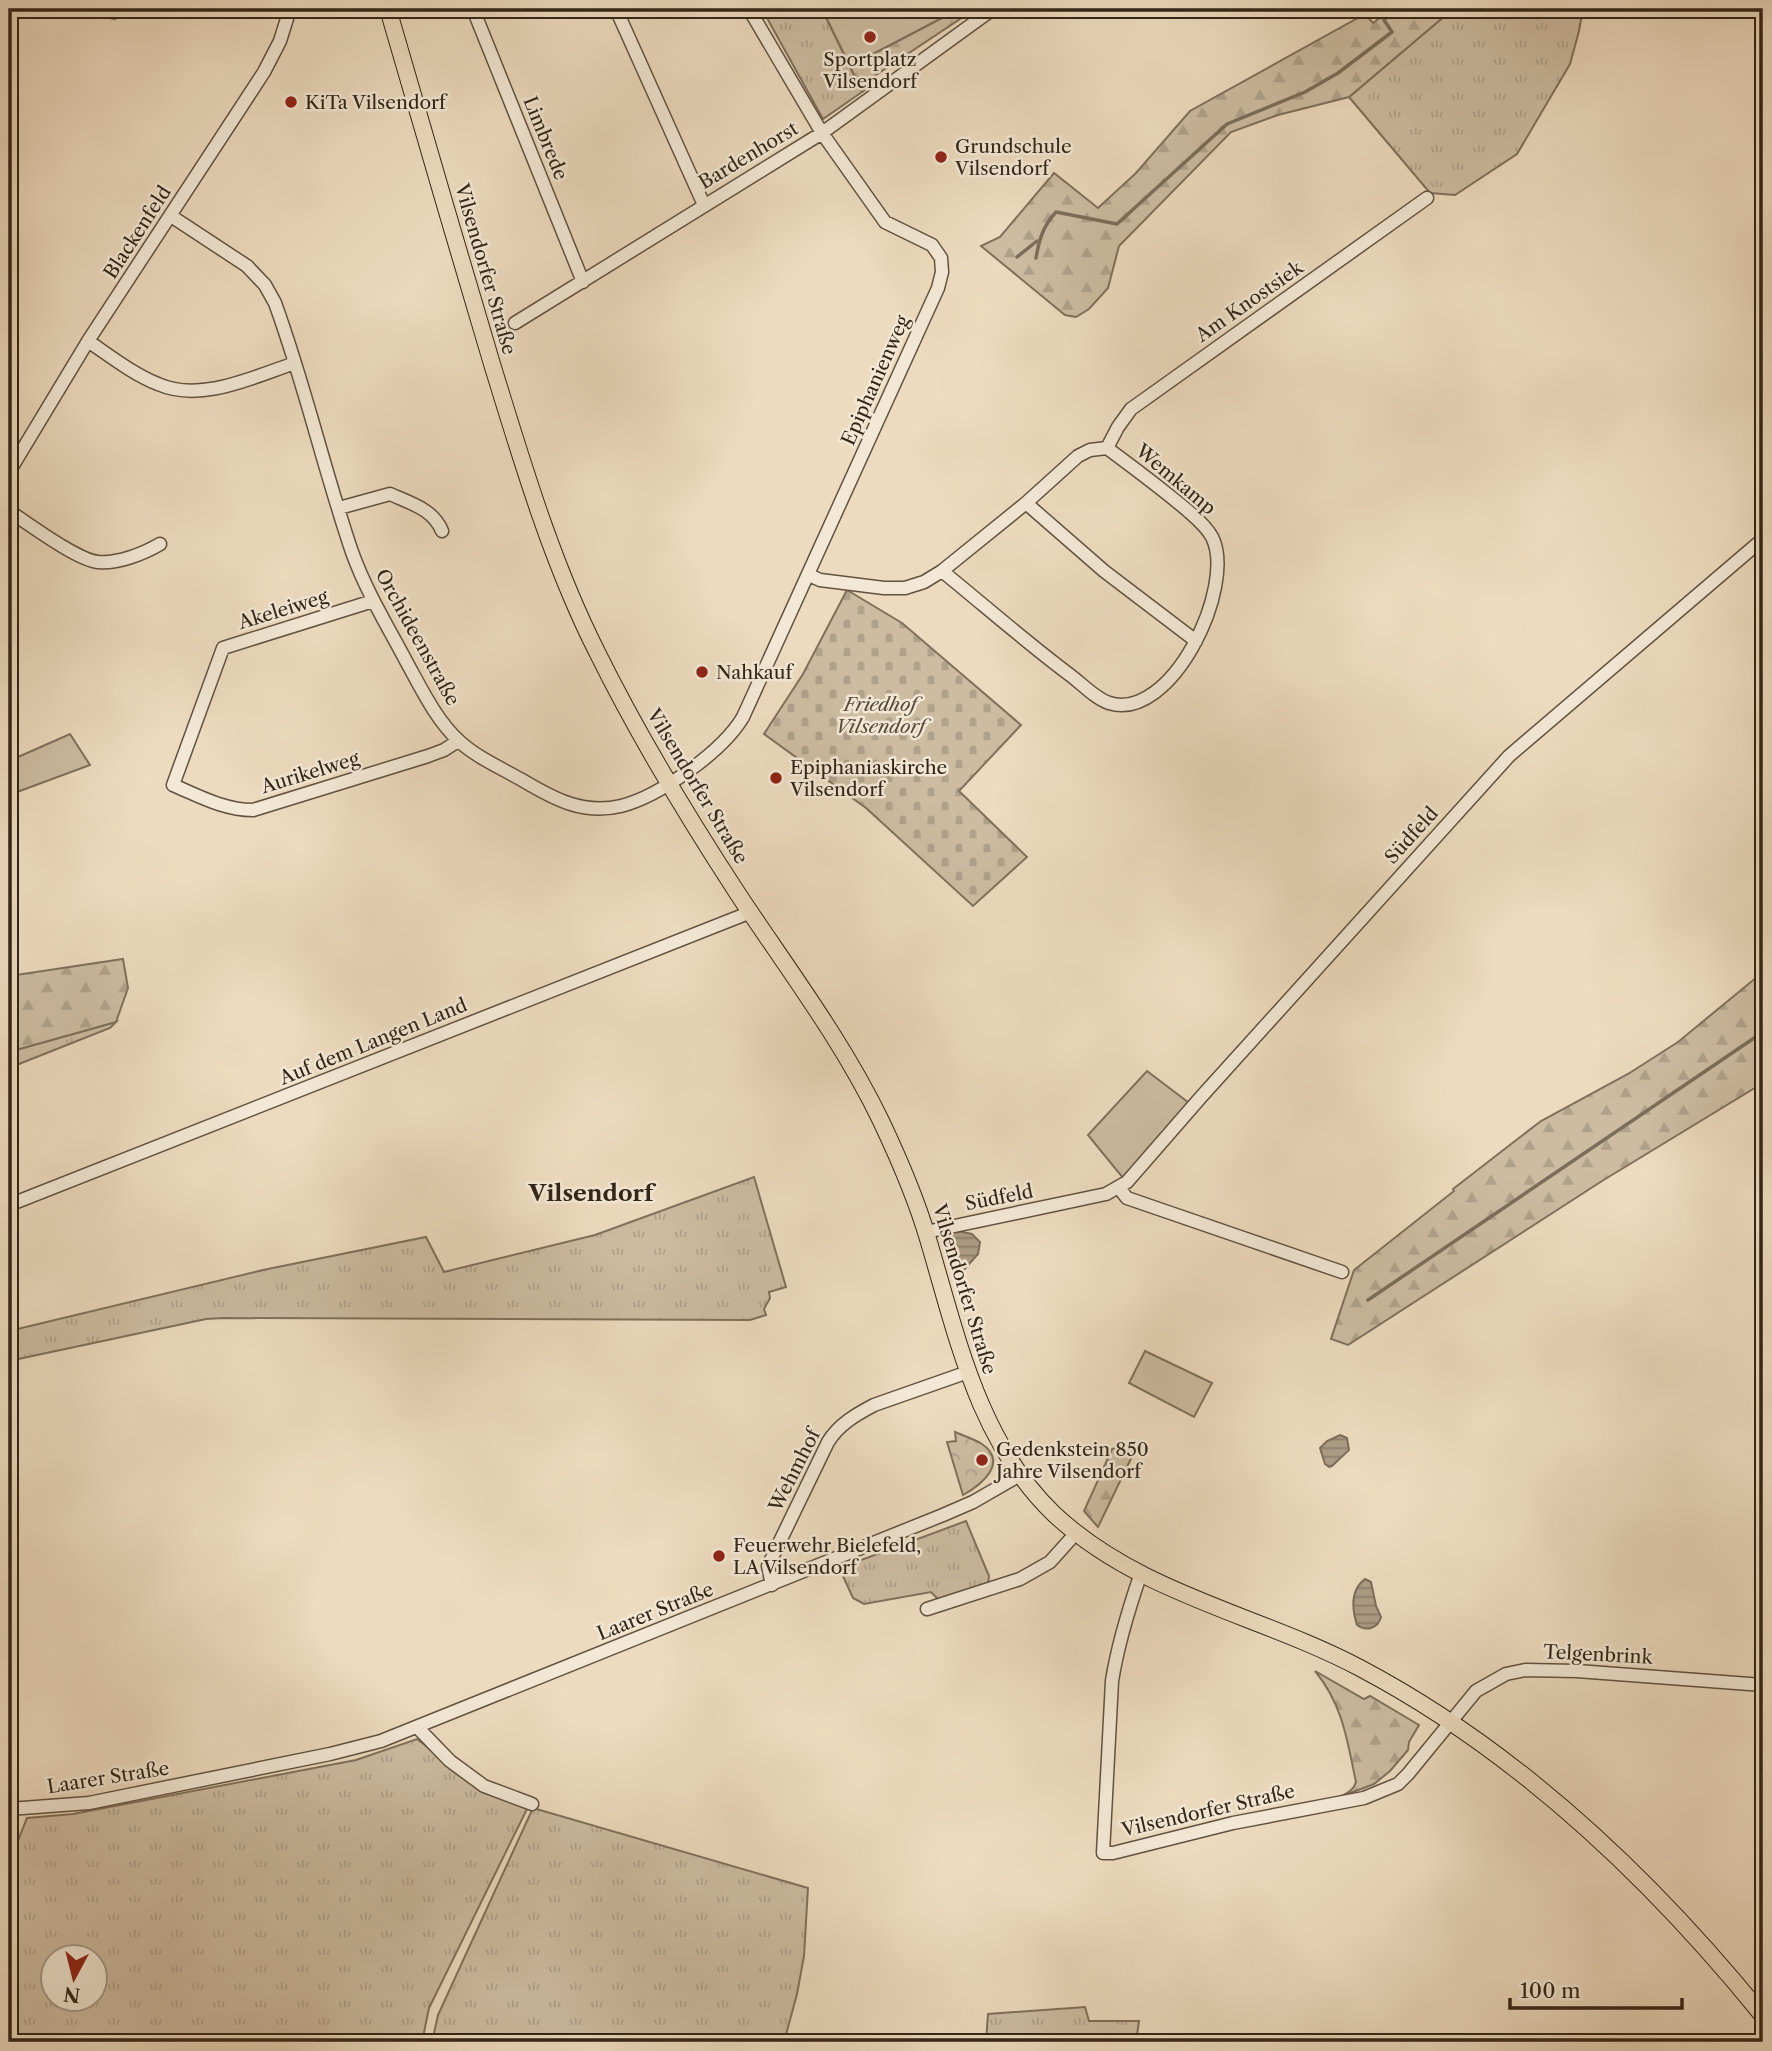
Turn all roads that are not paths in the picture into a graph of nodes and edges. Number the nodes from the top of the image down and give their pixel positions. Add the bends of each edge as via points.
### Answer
1 (290, 9) edge
2 (388, 9) edge
3 (473, 9) edge
4 (616, 9) edge
5 (749, 9) edge
6 (993, 9) edge
7 (822, 133) junction
8 (1427, 198) dead end
9 (704, 205) junction
10 (171, 216) junction
11 (583, 282) junction
12 (515, 323) dead end
13 (88, 341) junction
14 (295, 363) junction
15 (1107, 448) junction
16 (9, 472) edge
17 (1026, 503) junction
18 (339, 508) junction
19 (9, 511) edge
20 (442, 531) dead end
21 (1763, 539) edge
22 (160, 544) dead end
23 (942, 571) junction
24 (809, 575) junction
25 (373, 601) junction
26 (1196, 641) junction
27 (458, 741) junction
28 (669, 783) junction
29 (173, 785) joint
30 (751, 912) junction
31 (1119, 1188) junction
32 (9, 1205) edge
33 (926, 1232) junction
34 (1342, 1272) dead end
35 (968, 1372) junction
36 (1020, 1475) junction
37 (1076, 1534) junction
38 (1141, 1573) junction
39 (772, 1585) junction
40 (927, 1609) dead end
41 (1763, 1685) edge
42 (1450, 1723) junction
43 (417, 1727) junction
44 (532, 1804) dead end
45 (9, 1809) edge
46 (1763, 2016) edge

1 - 10 street, Blackenfeld via 264,72
2 - 28 main road, Vilsendorfer Straße via 542,518 592,642
3 - 11 street, Limbrede
4 - 9 street
5 - 7 street, Epiphanienweg
6 - 7 street, Bardenhorst
7 - 9 street, Bardenhorst
7 - 24 street, Epiphanienweg via 885,222 932,245 941,258 942,272
8 - 15 street, Am Knostsiek via 1131,409
9 - 11 street, Bardenhorst
10 - 13 street, Blackenfeld
10 - 14 street, Orchideenstraße via 257,275 275,303
11 - 12 street, Bardenhorst
13 - 14 street via 155,383 185,391 214,389
13 - 16 street, Blackenfeld
14 - 18 street, Orchideenstraße
15 - 17 street, Wemkamp via 1078,456
15 - 26 street, Wemkamp via 1168,494 1213,538 1217,555 1213,602
17 - 23 street, Wemkamp
17 - 26 street
18 - 20 street via 390,494 428,512
18 - 25 street, Orchideenstraße
19 - 22 street via 91,561 111,562
21 - 31 street, Südfeld via 1509,756
23 - 24 street, Wemkamp via 905,588
23 - 26 street, Wemkamp via 1107,703 1138,704 1172,676
24 - 28 street, Epiphanienweg via 736,729
25 - 27 street, Orchideenstraße via 428,699
25 - 29 street, Akeleiweg via 223,648
27 - 28 street, Orchideenstraße via 534,788 579,808 598,810 632,803
27 - 29 street, Aurikelweg via 428,756 253,810 224,807
28 - 30 main road, Vilsendorfer Straße
30 - 32 street, Auf dem Langen Land
30 - 33 main road, Vilsendorfer Straße via 867,1093
31 - 33 street, Südfeld
31 - 34 street via 1126,1198
33 - 35 main road, Vilsendorfer Straße
35 - 36 main road, Vilsendorfer Straße via 987,1418
35 - 39 street, Wehmhof via 874,1405 838,1428 768,1566
36 - 37 main road, Vilsendorfer Straße
36 - 39 street, Laarer Straße via 959,1508
37 - 38 main road, Vilsendorfer Straße
37 - 40 street via 1050,1562 1020,1579
38 - 42 main road, Vilsendorfer Straße via 1344,1660
38 - 42 street, Vilsendorfer Straße via 1112,1681 1102,1853 1375,1794 1398,1784
39 - 43 street, Laarer Straße
41 - 42 street, Telgenbrink via 1525,1670 1506,1674 1476,1691
42 - 46 main road, Vilsendorfer Straße via 1511,1765 1604,1843 1678,1917
43 - 44 street via 484,1786
43 - 45 street, Laarer Straße via 330,1754 89,1803

